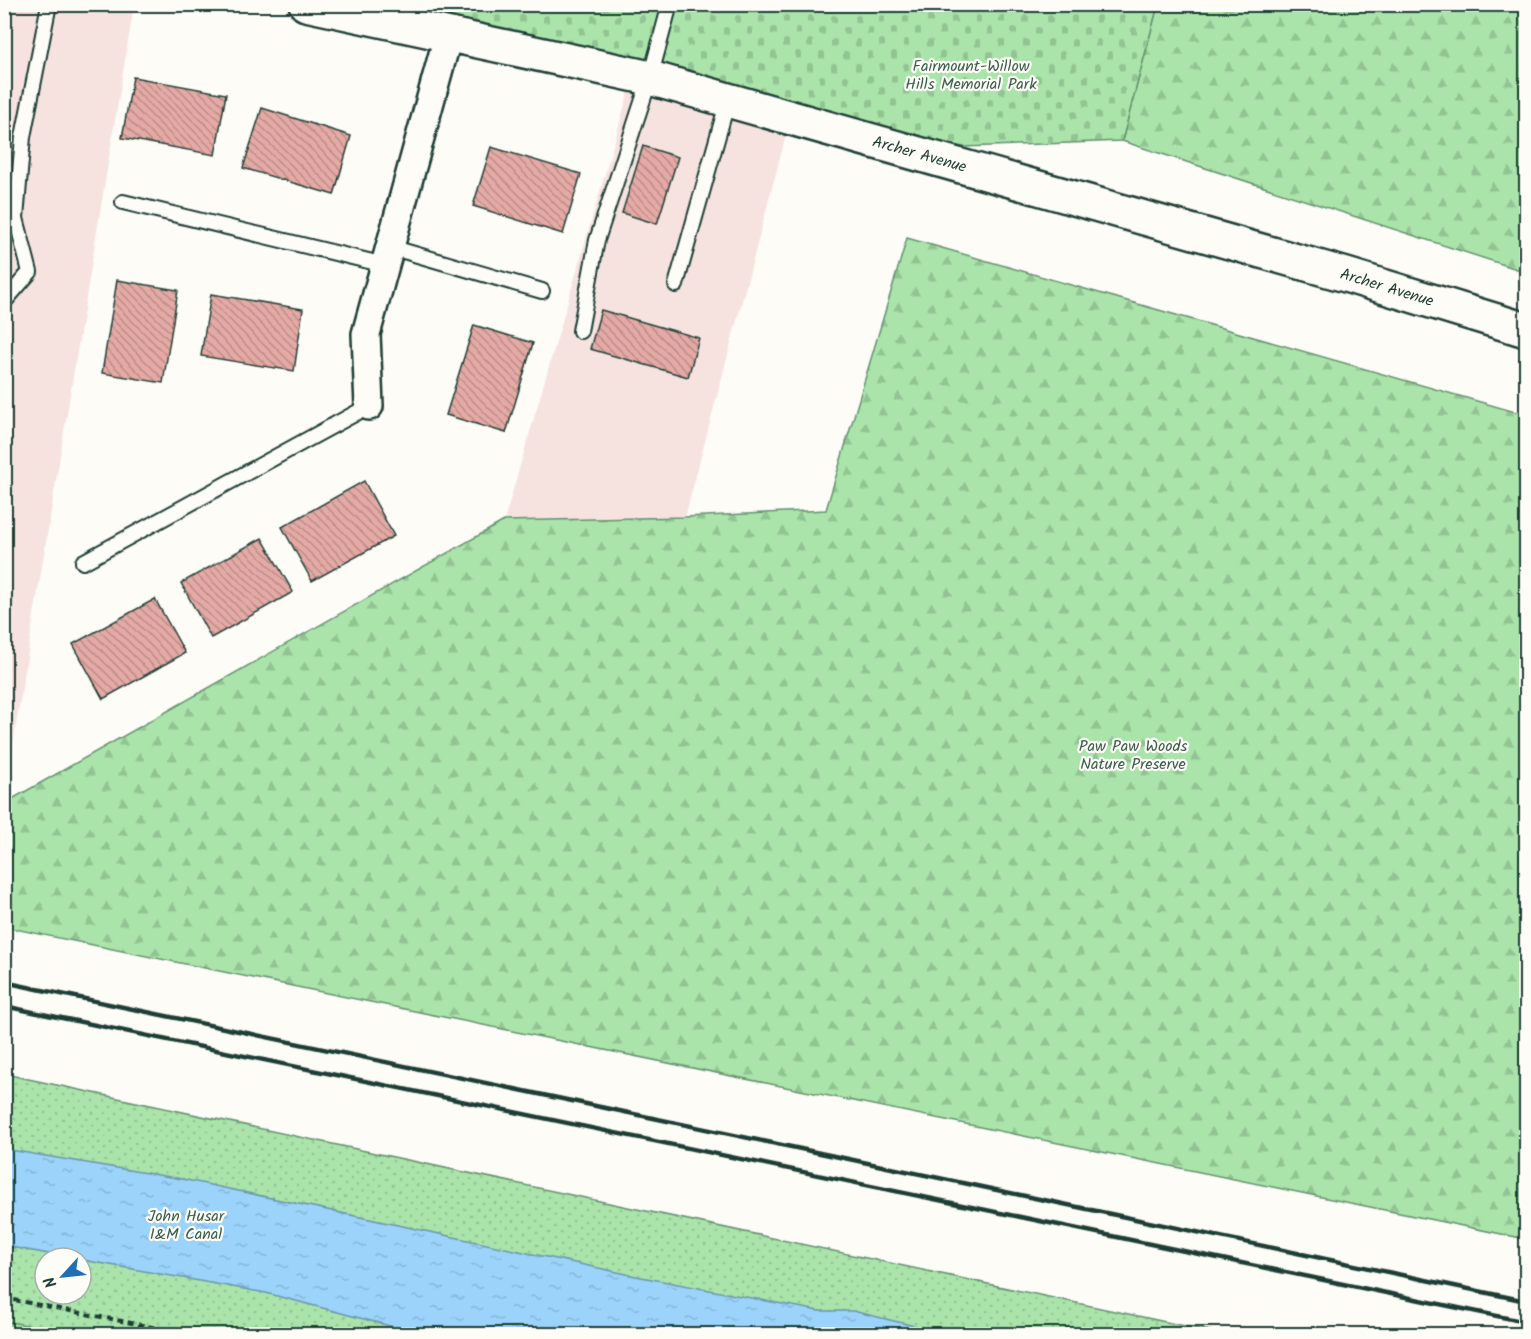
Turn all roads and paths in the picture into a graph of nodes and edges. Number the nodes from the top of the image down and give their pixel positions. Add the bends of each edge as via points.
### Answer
1 (50, 4) edge
2 (306, 4) edge
3 (670, 4) edge
4 (448, 36) junction
5 (650, 78) junction
6 (728, 100) junction
7 (123, 202) dead end
8 (388, 256) junction
9 (676, 285) dead end
10 (542, 291) dead end
11 (4, 302) edge
12 (1527, 330) edge
13 (580, 331) dead end
14 (369, 406) joint
15 (83, 562) dead end
16 (4, 1298) edge
17 (188, 1335) edge

1 - 11 lane via 23,137 16,219 30,272
2 - 4 main road, Archer Avenue
3 - 5 lane
4 - 5 main road, Archer Avenue
4 - 8 street
5 - 6 main road, Archer Avenue
5 - 13 lane via 597,240
6 - 9 lane
6 - 12 main road, Archer Avenue via 1346,274
7 - 8 lane
8 - 10 lane
8 - 14 street via 366,334
14 - 15 lane
16 - 17 path

